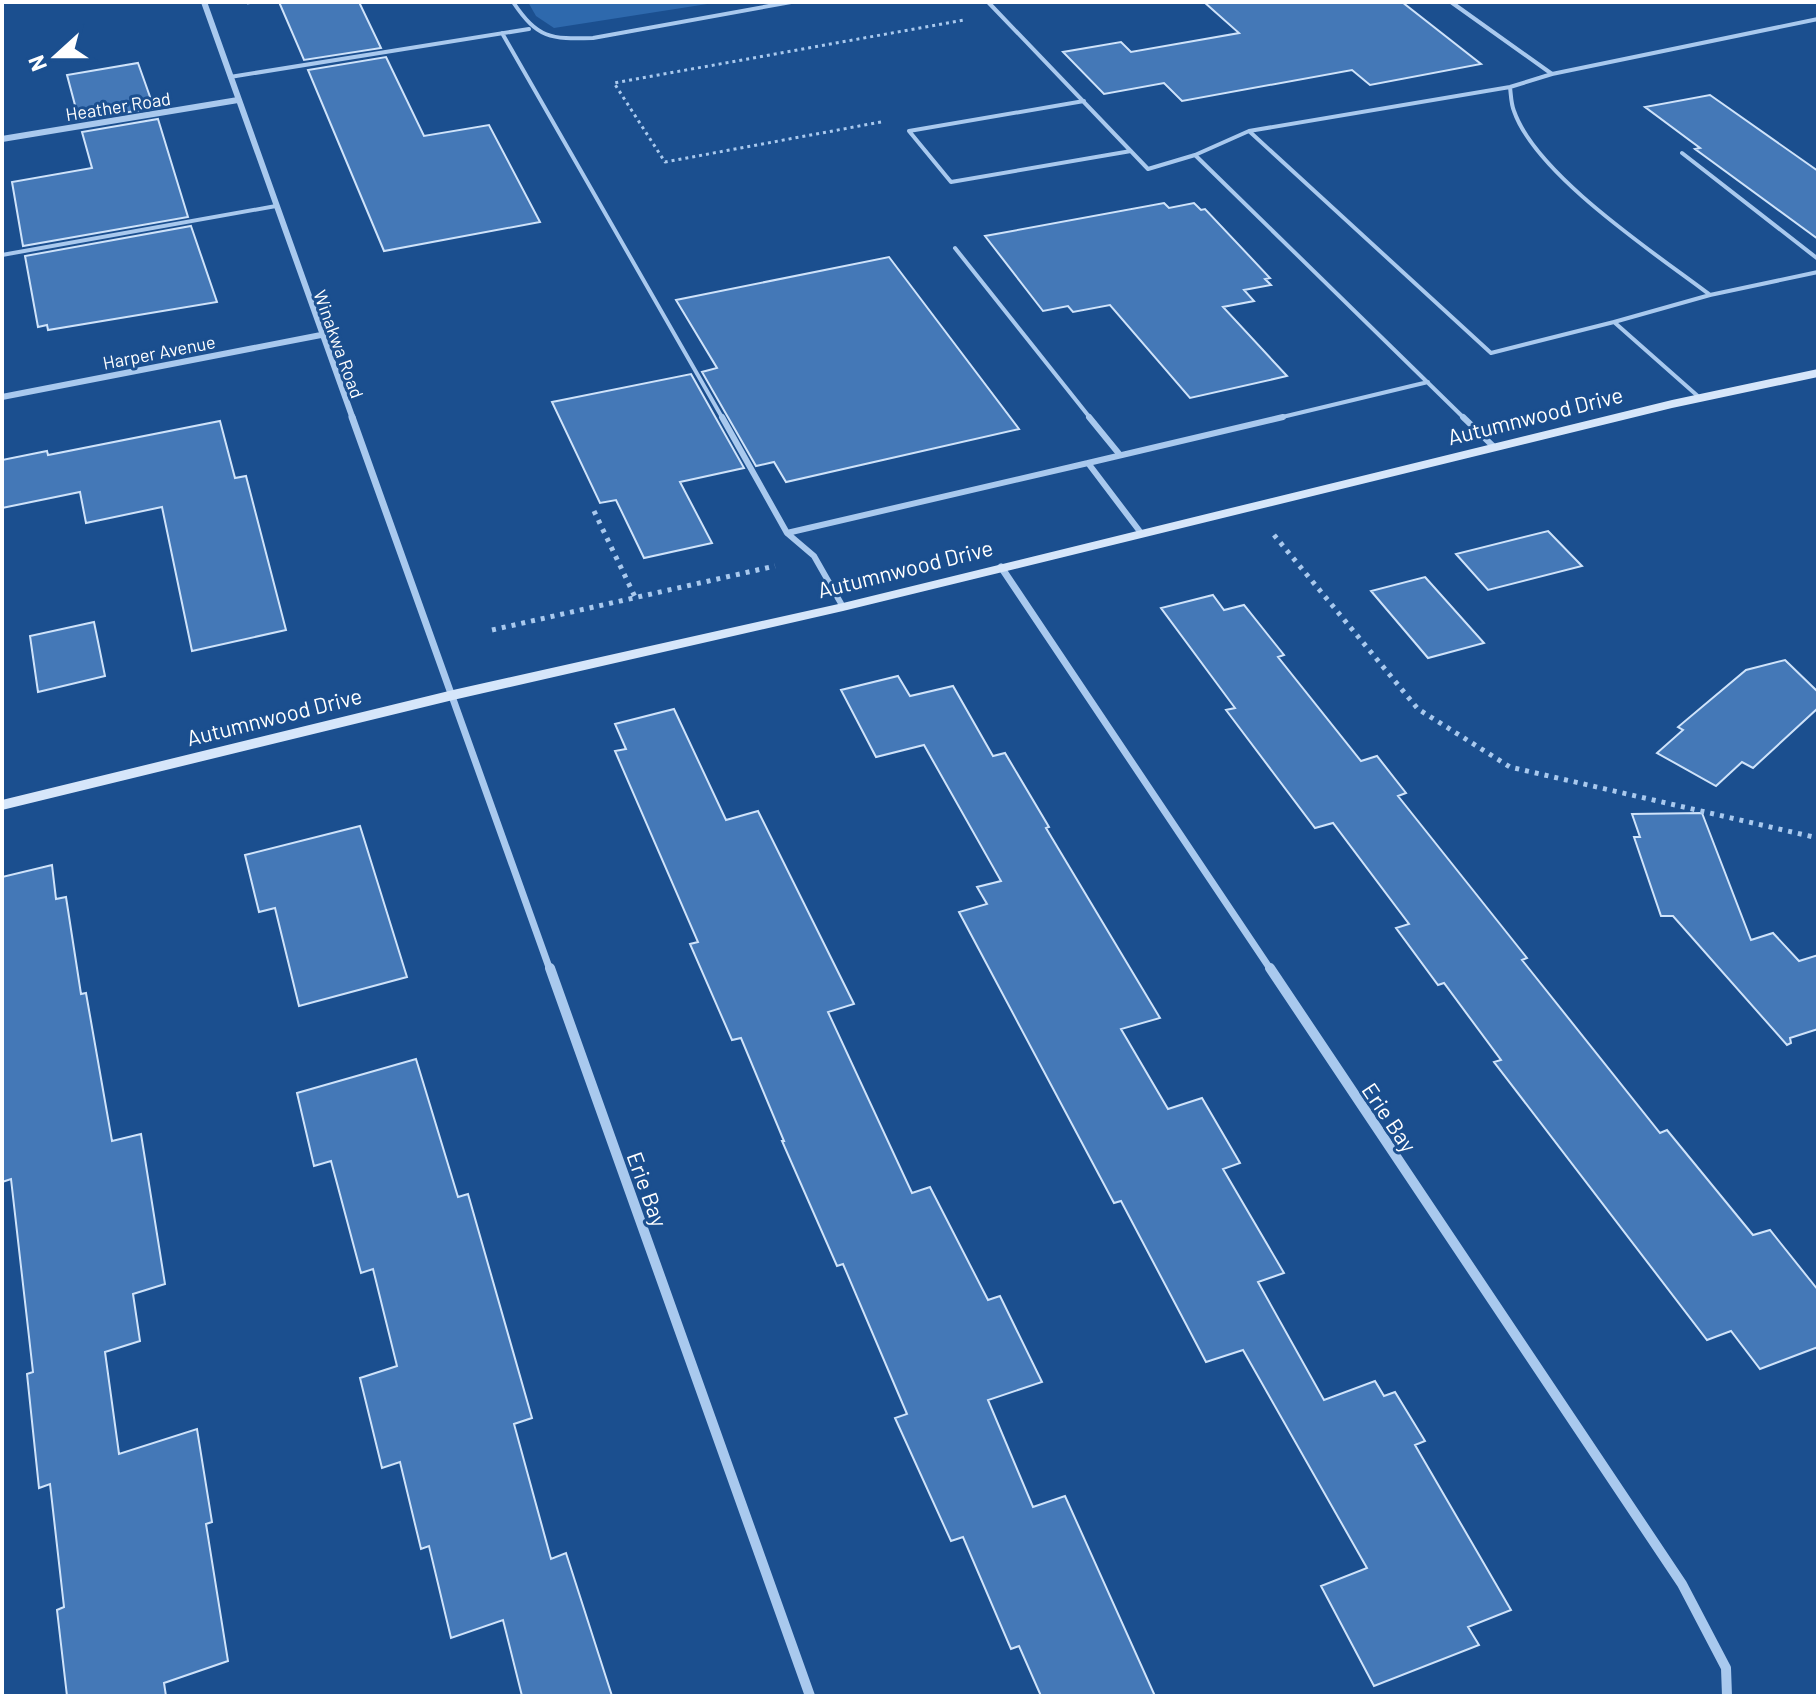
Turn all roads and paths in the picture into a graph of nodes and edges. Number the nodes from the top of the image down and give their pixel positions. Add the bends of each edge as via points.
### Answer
1 (204, 2) edge
2 (255, 2) edge
3 (513, 2) edge
4 (791, 2) edge
5 (988, 2) edge
6 (1451, 2) edge
7 (247, 3) edge
8 (1000, 13) junction
9 (1818, 19) edge
10 (529, 29) junction
11 (502, 33) junction
12 (1552, 74) junction
13 (230, 77) junction
14 (1510, 87) junction
15 (238, 100) junction
16 (1084, 101) junction
17 (884, 122) dead end
18 (1249, 131) junction
19 (2, 139) edge
20 (1131, 151) junction
21 (1682, 153) dead end
22 (1195, 155) junction
23 (276, 206) junction
24 (955, 248) dead end
25 (2, 255) edge
26 (1818, 259) edge
27 (1818, 272) edge
28 (1710, 295) junction
29 (1614, 322) junction
30 (321, 335) junction
31 (1818, 373) edge
32 (1428, 382) junction
33 (2, 397) edge
34 (1700, 398) junction
35 (1494, 447) junction
36 (1120, 455) junction
37 (1088, 463) junction
38 (1251, 506) junction
39 (594, 511) dead end
40 (787, 533) junction
41 (1141, 533) junction
42 (780, 565) dead end
43 (1001, 567) junction
44 (636, 599) junction
45 (843, 607) junction
46 (492, 630) dead end
47 (453, 695) junction
48 (2, 805) edge
49 (1818, 838) edge
50 (810, 1696) edge
51 (1727, 1696) edge

1 - 13 street, Winakwa Road
2 - 7 path
3 - 10 lane
4 - 10 lane via 593,38 545,37
5 - 8 lane
6 - 12 lane
8 - 16 lane
8 - 17 path via 614,83 665,162
9 - 12 lane
10 - 11 lane
11 - 13 lane
11 - 40 lane
12 - 14 lane
13 - 15 street, Winakwa Road
14 - 18 lane
14 - 28 lane via 1515,113 1562,176
15 - 19 street, Heather Road
15 - 23 street, Winakwa Road
16 - 20 lane
16 - 20 lane via 909,131 951,182
18 - 22 lane
18 - 29 lane via 1491,353
20 - 22 lane via 1148,169
21 - 26 lane
22 - 32 lane
23 - 25 lane
23 - 30 street, Winakwa Road
24 - 36 lane
27 - 28 lane
28 - 29 lane
29 - 34 lane
30 - 33 street, Harper Avenue
30 - 47 street, Winakwa Road
31 - 34 street, Autumnwood Drive
32 - 35 lane
32 - 36 lane
34 - 35 street, Autumnwood Drive
35 - 38 street, Autumnwood Drive
36 - 37 lane
37 - 40 lane
37 - 41 lane
38 - 41 street, Autumnwood Drive
38 - 49 path via 1418,709 1510,767
39 - 44 path
40 - 45 lane via 814,556
41 - 43 street, Autumnwood Drive
42 - 44 path
43 - 45 street, Autumnwood Drive
43 - 51 street, Erie Bay via 1682,1584 1726,1668
44 - 46 path
45 - 47 street, Autumnwood Drive
47 - 48 street, Autumnwood Drive
47 - 50 street, Erie Bay

